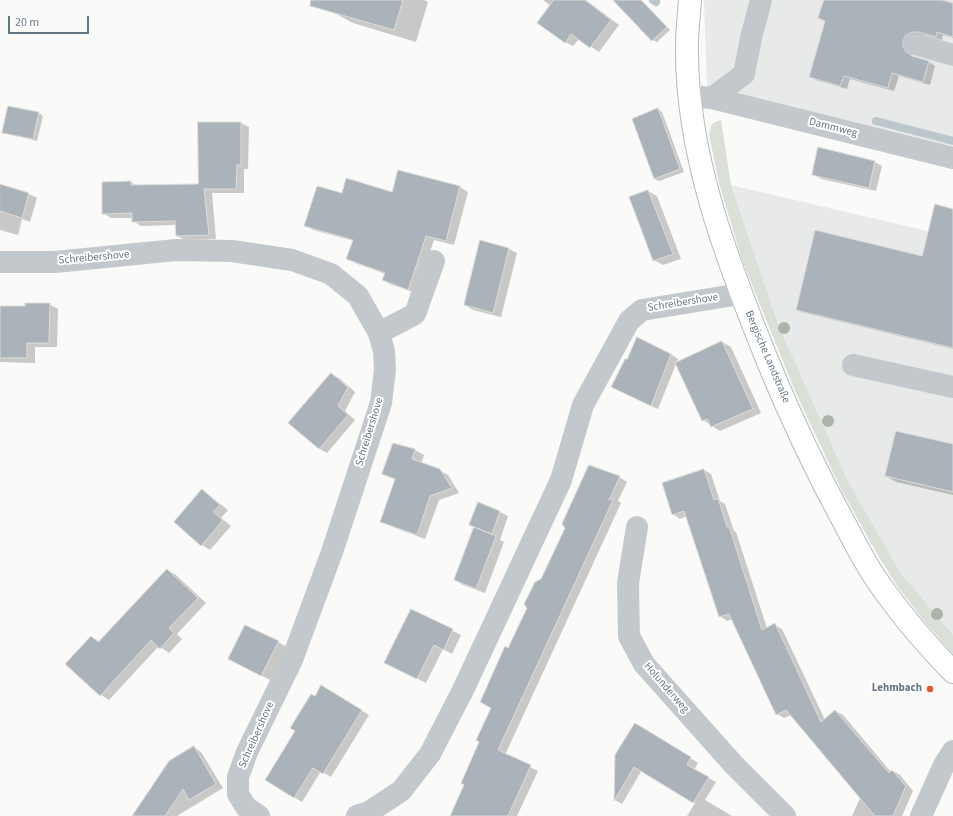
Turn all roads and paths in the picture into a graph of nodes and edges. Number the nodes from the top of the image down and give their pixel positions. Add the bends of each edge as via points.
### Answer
1 (690, 0) edge
2 (761, 0) edge
3 (915, 44) dead end
4 (953, 55) edge
5 (689, 94) junction
6 (712, 98) junction
7 (953, 158) edge
8 (434, 261) dead end
9 (0, 262) edge
10 (740, 294) junction
11 (379, 334) junction
12 (853, 365) dead end
13 (953, 387) edge
14 (637, 527) dead end
15 (953, 672) edge
16 (953, 751) edge
17 (259, 816) edge
18 (356, 816) edge
19 (785, 816) edge
20 (921, 816) edge

1 - 5 main road, Bergische Landstraße via 687,44
2 - 6 street via 744,74
3 - 4 street
5 - 6 street, Dammweg
5 - 10 main road, Bergische Landstraße via 703,176
6 - 7 street, Dammweg
8 - 11 street via 415,314
9 - 11 street, Schreibershove via 55,262 176,250 232,251 292,260 330,274 358,296
10 - 15 main road, Bergische Landstraße via 782,395 827,492 865,561 885,593 914,630
10 - 18 street, Schreibershove via 642,310 628,321 583,405 562,480 430,754 401,791 369,812
11 - 17 street, Schreibershove via 385,368 381,403 332,552 292,660 247,752 238,777 238,794 246,807
12 - 13 street
14 - 19 street, Holunderweg via 628,583 629,636 644,664 734,765
16 - 20 street

